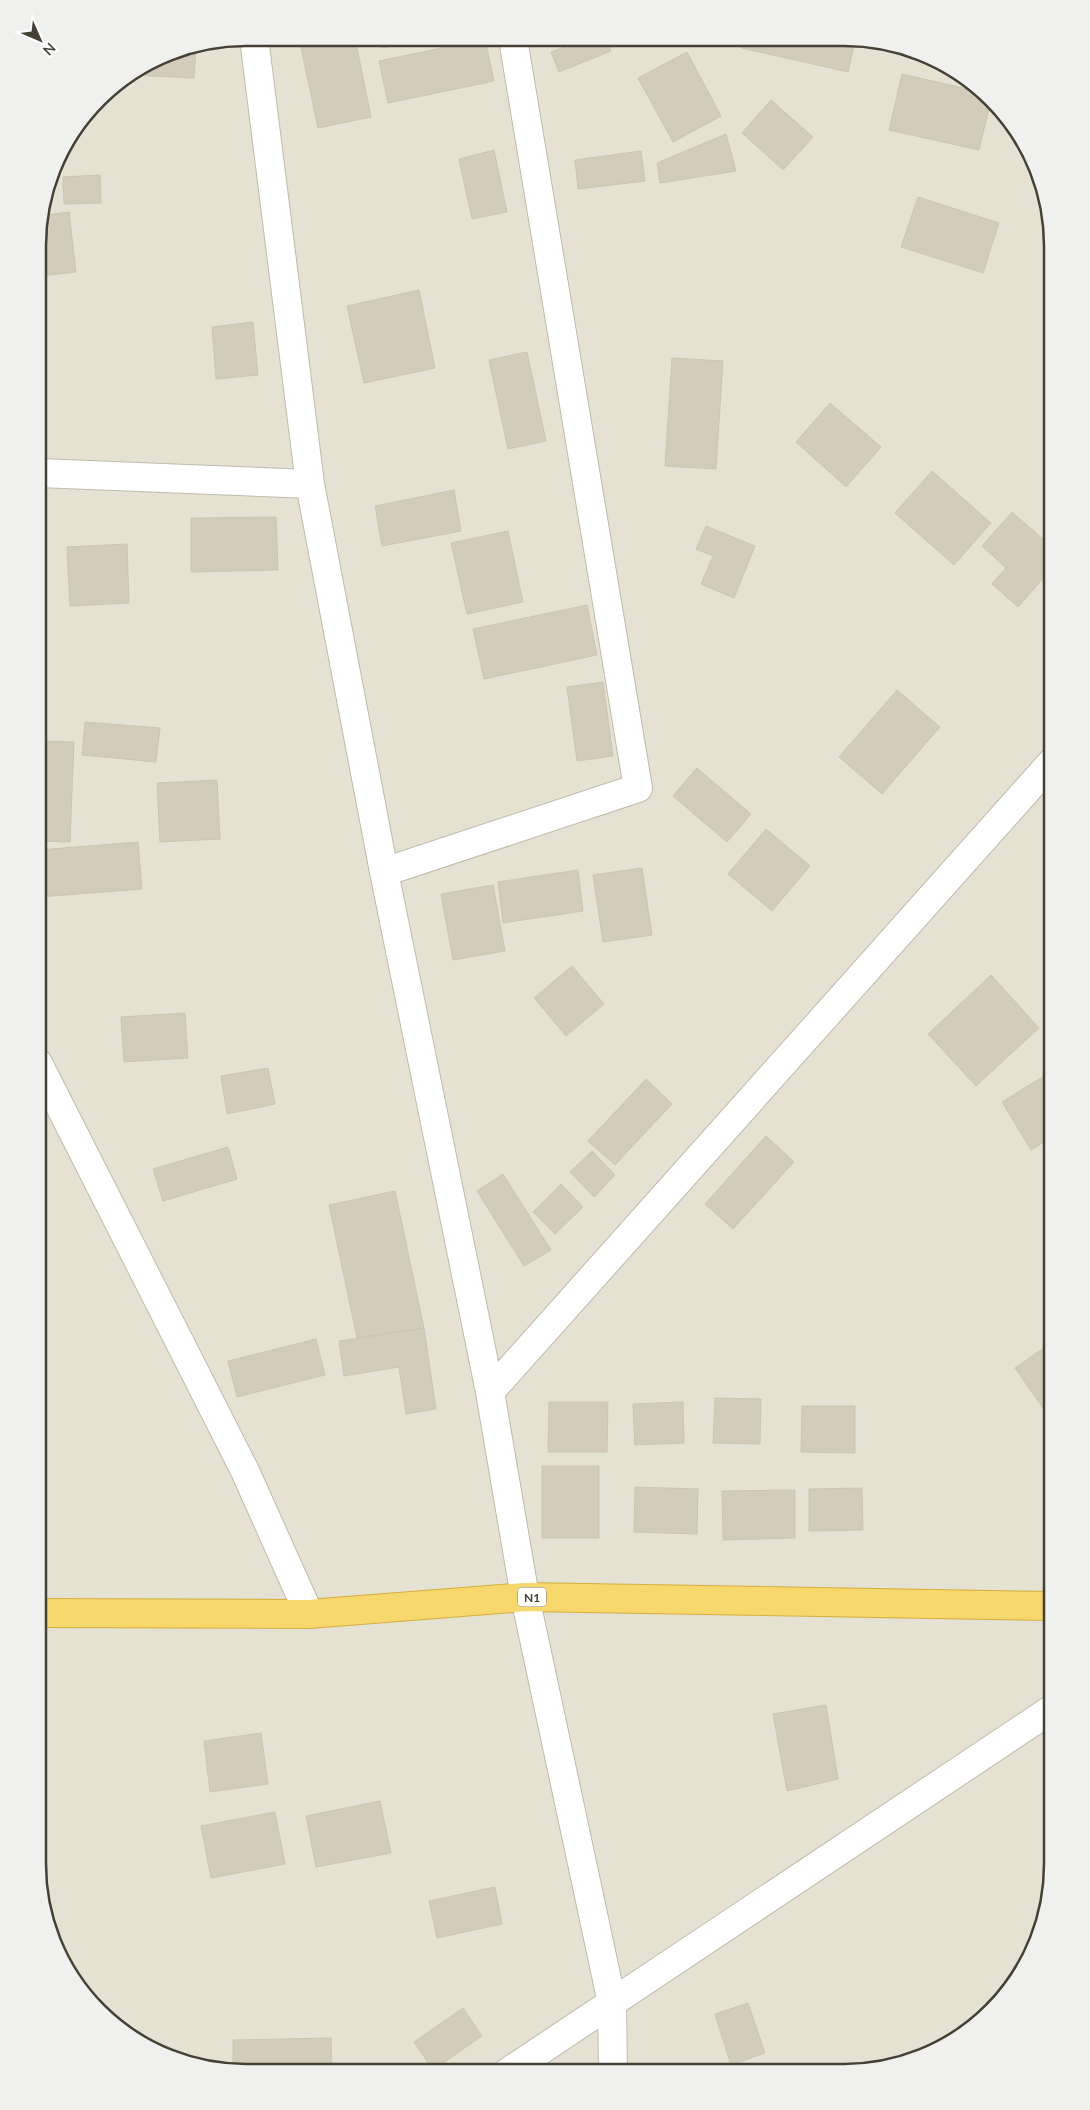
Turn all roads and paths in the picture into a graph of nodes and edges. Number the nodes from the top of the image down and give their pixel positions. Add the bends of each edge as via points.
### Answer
1 (255, 46) edge
2 (514, 46) edge
3 (46, 473) edge
4 (310, 484) junction
5 (1044, 771) edge
6 (384, 872) junction
7 (46, 1079) edge
8 (490, 1392) junction
9 (524, 1597) junction
10 (1039, 1606) edge
11 (46, 1614) edge
12 (309, 1614) junction
13 (1044, 1715) edge
14 (612, 2003) junction
15 (520, 2064) edge
16 (613, 2064) edge

1 - 4 street
2 - 6 street via 638,788
3 - 4 street
4 - 6 street
5 - 8 street
6 - 8 street
7 - 12 street via 245,1470
8 - 9 street
9 - 10 highway, N1
9 - 12 highway, N1
9 - 14 street
11 - 12 highway, N1
13 - 14 street
14 - 15 street
14 - 16 street

